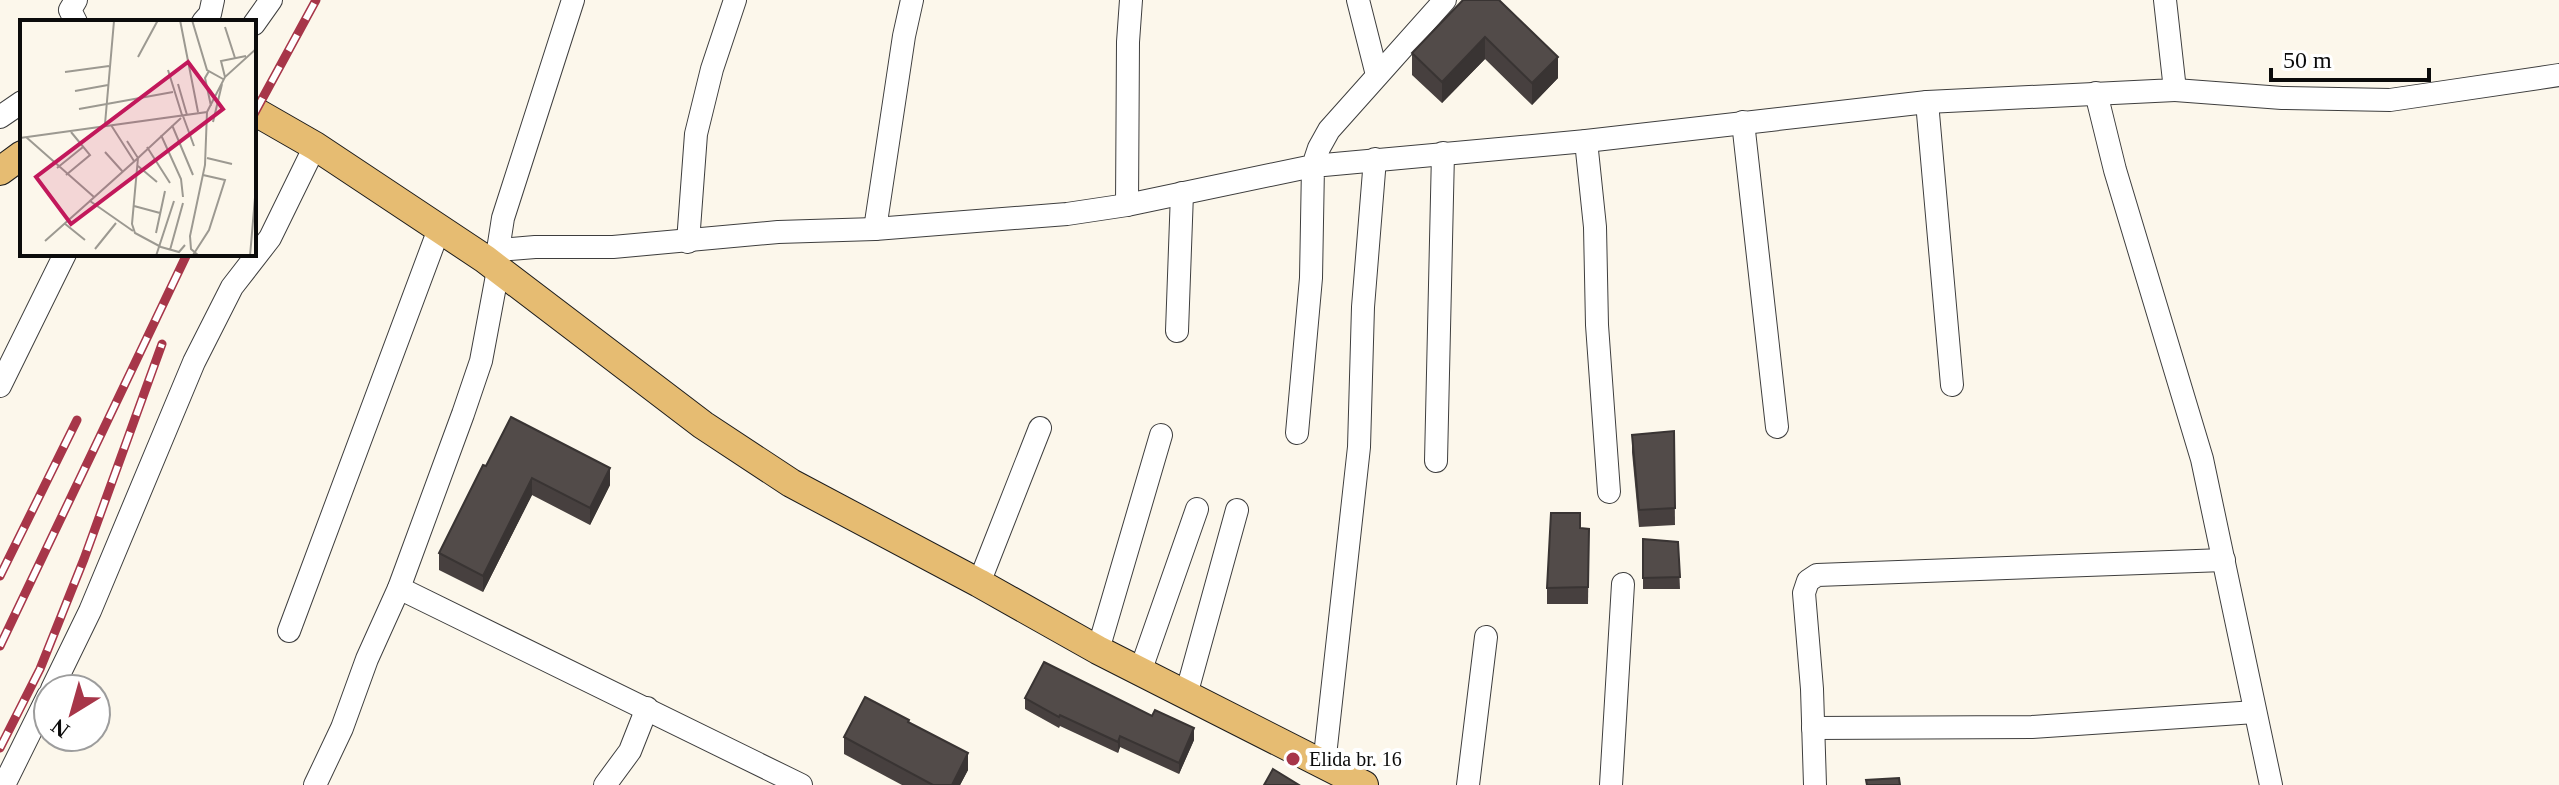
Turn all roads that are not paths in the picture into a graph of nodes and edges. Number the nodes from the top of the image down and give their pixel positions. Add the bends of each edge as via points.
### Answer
1 (76, 0) edge
2 (213, 0) edge
3 (271, 0) edge
4 (573, 0) edge
5 (735, 0) edge
6 (912, 0) edge
7 (1131, 0) edge
8 (1358, 0) edge
9 (1445, 0) edge
10 (2165, 0) edge
11 (75, 20) edge
12 (205, 20) edge
13 (256, 21) edge
14 (1377, 75) junction
15 (2559, 75) edge
16 (2175, 90) junction
17 (2096, 93) junction
18 (1927, 102) junction
19 (20, 103) edge
20 (256, 112) edge
21 (0, 117) edge
22 (1743, 122) junction
23 (1586, 141) junction
24 (315, 146) junction
25 (1443, 153) junction
26 (20, 156) edge
27 (1375, 159) junction
28 (1313, 166) junction
29 (0, 171) edge
30 (1182, 193) junction
31 (1127, 205) junction
32 (439, 229) junction
33 (875, 229) junction
34 (688, 242) junction
35 (64, 256) edge
36 (494, 260) junction
37 (1177, 331) dead end
38 (1952, 385) dead end
39 (0, 386) edge
40 (1777, 427) dead end
41 (1040, 428) dead end
42 (1297, 433) dead end
43 (1161, 435) dead end
44 (1436, 461) dead end
45 (1609, 492) dead end
46 (1197, 509) dead end
47 (1237, 510) dead end
48 (2224, 560) junction
49 (979, 583) junction
50 (1623, 584) dead end
51 (399, 588) junction
52 (289, 631) dead end
53 (1486, 637) dead end
54 (1098, 650) junction
55 (1140, 672) junction
56 (60, 673) edge
57 (1186, 695) junction
58 (647, 708) junction
59 (2255, 712) junction
60 (32, 728) edge
61 (1813, 728) junction
62 (1324, 765) junction
63 (4, 785) edge
64 (315, 785) edge
65 (605, 785) edge
66 (801, 785) edge
67 (1364, 785) edge
68 (1468, 785) edge
69 (1611, 785) edge
70 (1815, 785) edge
71 (2271, 785) edge

1 - 11 street via 70,10
2 - 12 street
3 - 13 street
4 - 36 street
5 - 34 street via 696,134
6 - 33 street
7 - 31 street
8 - 14 street
9 - 14 street
10 - 16 street
14 - 28 street via 1329,130
15 - 16 street via 2390,100
16 - 17 street
17 - 18 street
17 - 48 street via 2202,459
18 - 22 street
18 - 38 street
19 - 21 street
20 - 24 main road
22 - 23 street
22 - 40 street
23 - 25 street
23 - 45 street
24 - 32 main road
24 - 56 street via 270,238 232,287 194,362
25 - 27 street
25 - 44 street
26 - 29 main road
27 - 28 street
27 - 62 street via 1359,447
28 - 30 street
28 - 42 street via 1311,278
30 - 31 street
30 - 37 street
31 - 33 street
32 - 36 main road
32 - 52 street
33 - 34 street
34 - 36 street via 535,247
35 - 39 street
36 - 49 main road via 703,425 791,483
36 - 51 street via 481,361
41 - 49 street
43 - 54 street
46 - 55 street
47 - 57 street
48 - 59 street
48 - 61 street via 1817,575 1804,593
49 - 54 main road
50 - 69 street
51 - 58 street
51 - 64 street
53 - 68 street
54 - 55 main road
55 - 57 main road
57 - 62 main road
58 - 65 street via 630,751
58 - 66 street
59 - 61 street via 2032,727
59 - 71 street
60 - 63 street
61 - 70 street
62 - 67 main road

